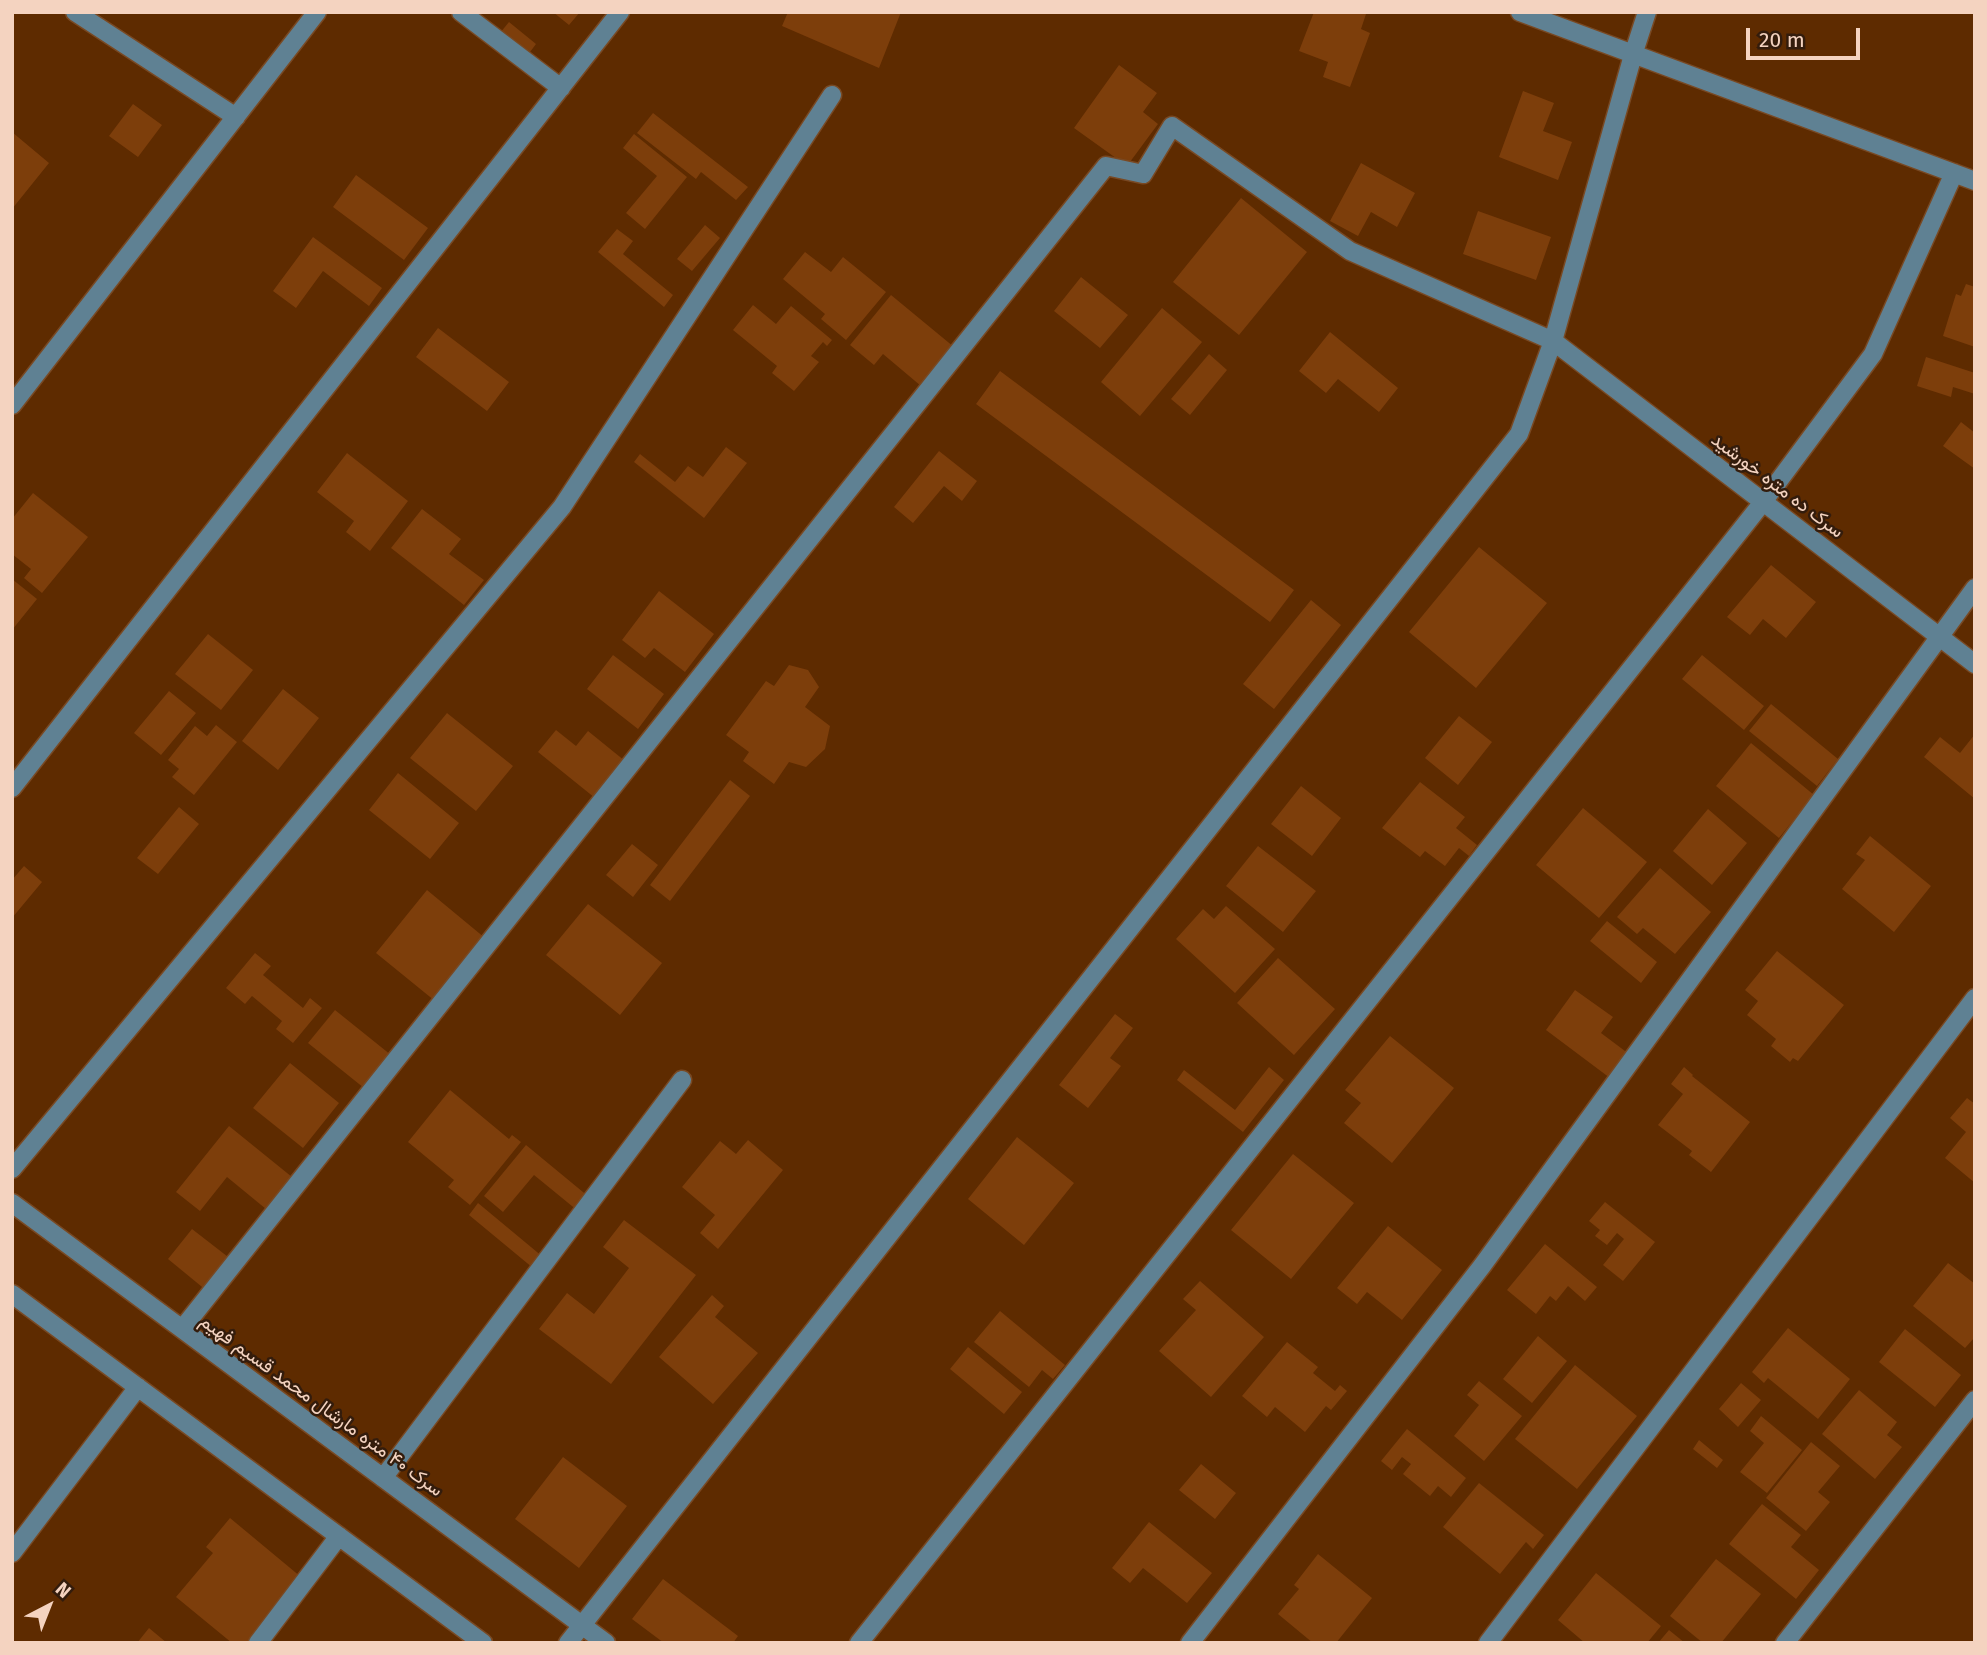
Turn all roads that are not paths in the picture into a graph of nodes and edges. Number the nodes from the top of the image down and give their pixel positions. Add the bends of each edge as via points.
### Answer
1 (75, 12) edge
2 (317, 12) edge
3 (460, 12) edge
4 (620, 12) edge
5 (1520, 12) edge
6 (1647, 12) edge
7 (1633, 55) junction
8 (562, 88) junction
9 (832, 95) dead end
10 (236, 117) junction
11 (1954, 173) junction
12 (1975, 181) edge
13 (1553, 341) junction
14 (12, 405) edge
15 (1763, 502) junction
16 (1975, 588) edge
17 (1939, 637) junction
18 (1975, 664) edge
19 (12, 788) edge
20 (1975, 998) edge
21 (682, 1080) dead end
22 (12, 1169) edge
23 (12, 1203) edge
24 (12, 1294) edge
25 (183, 1329) junction
26 (138, 1387) junction
27 (1975, 1400) edge
28 (383, 1478) junction
29 (339, 1536) junction
30 (12, 1553) edge
31 (581, 1624) junction
32 (258, 1643) edge
33 (483, 1643) edge
34 (568, 1643) edge
35 (606, 1643) edge
36 (859, 1643) edge
37 (1190, 1643) edge
38 (1488, 1643) edge
39 (1785, 1643) edge

1 - 10 street
2 - 10 street
3 - 8 street
4 - 8 street
5 - 7 street
6 - 7 street
7 - 11 street
7 - 13 street
8 - 19 street
9 - 22 street via 562,507
10 - 14 street
11 - 12 street
11 - 15 street via 1873,354
13 - 15 street, سرک ده متره خورشید
13 - 25 street, سرک ده متره خورشید via 1350,251 1172,126 1143,174 1106,166
13 - 31 street via 1519,434
15 - 17 street, سرک ده متره خورشید
15 - 36 street
16 - 17 street
17 - 18 street, سرک ده متره خورشید
17 - 37 street via 1482,1266
20 - 38 street
21 - 28 street
23 - 25 street, سرک ۴۰ متره مارشال محمد قسیم فهیم
24 - 26 street
25 - 28 street, سرک ۴۰ متره مارشال محمد قسیم فهیم
26 - 29 street
26 - 30 street
27 - 39 street
28 - 31 street, سرک ۴۰ متره مارشال محمد قسیم فهیم
29 - 32 street
29 - 33 street
31 - 34 street
31 - 35 street, سرک ۴۰ متره مارشال محمد قسیم فهیم

